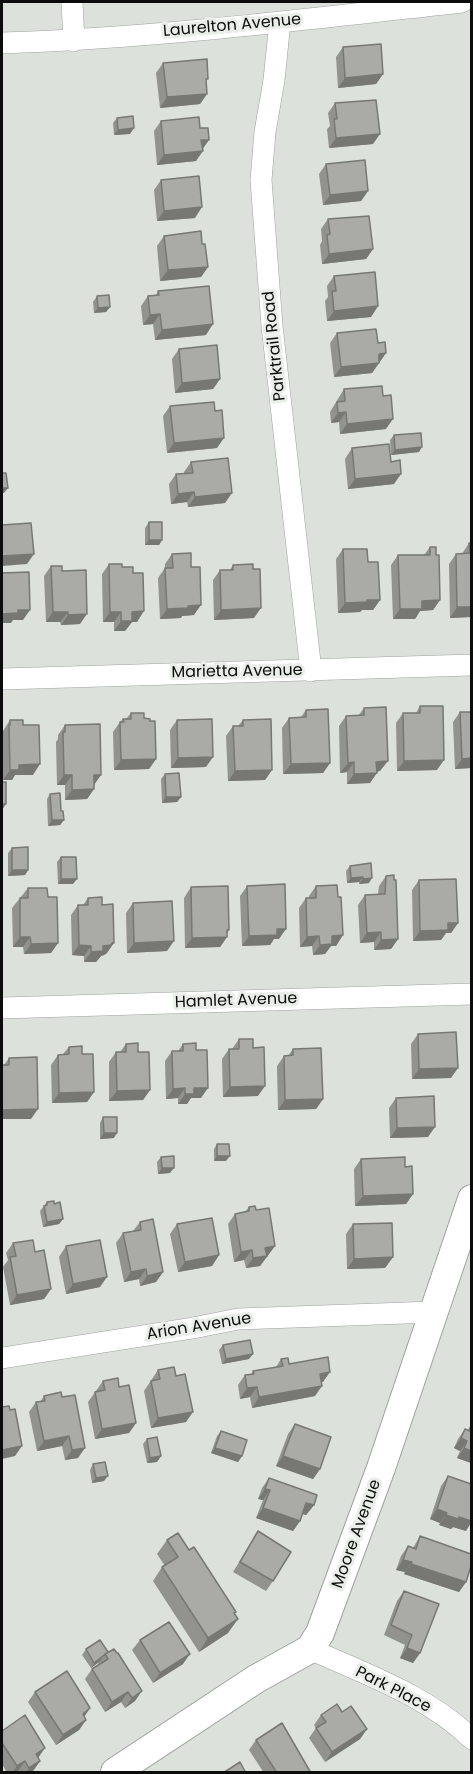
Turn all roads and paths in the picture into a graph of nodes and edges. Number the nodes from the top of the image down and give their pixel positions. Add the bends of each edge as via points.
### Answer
1 (72, 2) edge
2 (462, 2) edge
3 (280, 22) junction
4 (74, 41) junction
5 (2, 43) edge
6 (471, 665) edge
7 (311, 670) junction
8 (2, 679) edge
9 (471, 994) edge
10 (2, 1008) edge
11 (471, 1198) edge
12 (434, 1312) junction
13 (2, 1358) edge
14 (310, 1649) junction
15 (471, 1739) edge
16 (115, 1773) edge

1 - 4 street
2 - 3 street, Laurelton Avenue
3 - 4 street, Laurelton Avenue
3 - 7 street, Parktrail Road via 261,180 273,338
4 - 5 street, Laurelton Avenue
6 - 7 street, Marietta Avenue
7 - 8 street, Marietta Avenue
9 - 10 street, Hamlet Avenue
11 - 12 street, Moore Avenue
12 - 13 street, Arion Avenue via 238,1319
12 - 14 street, Moore Avenue via 327,1616
14 - 15 street, Park Place via 414,1697
14 - 16 street via 256,1679

